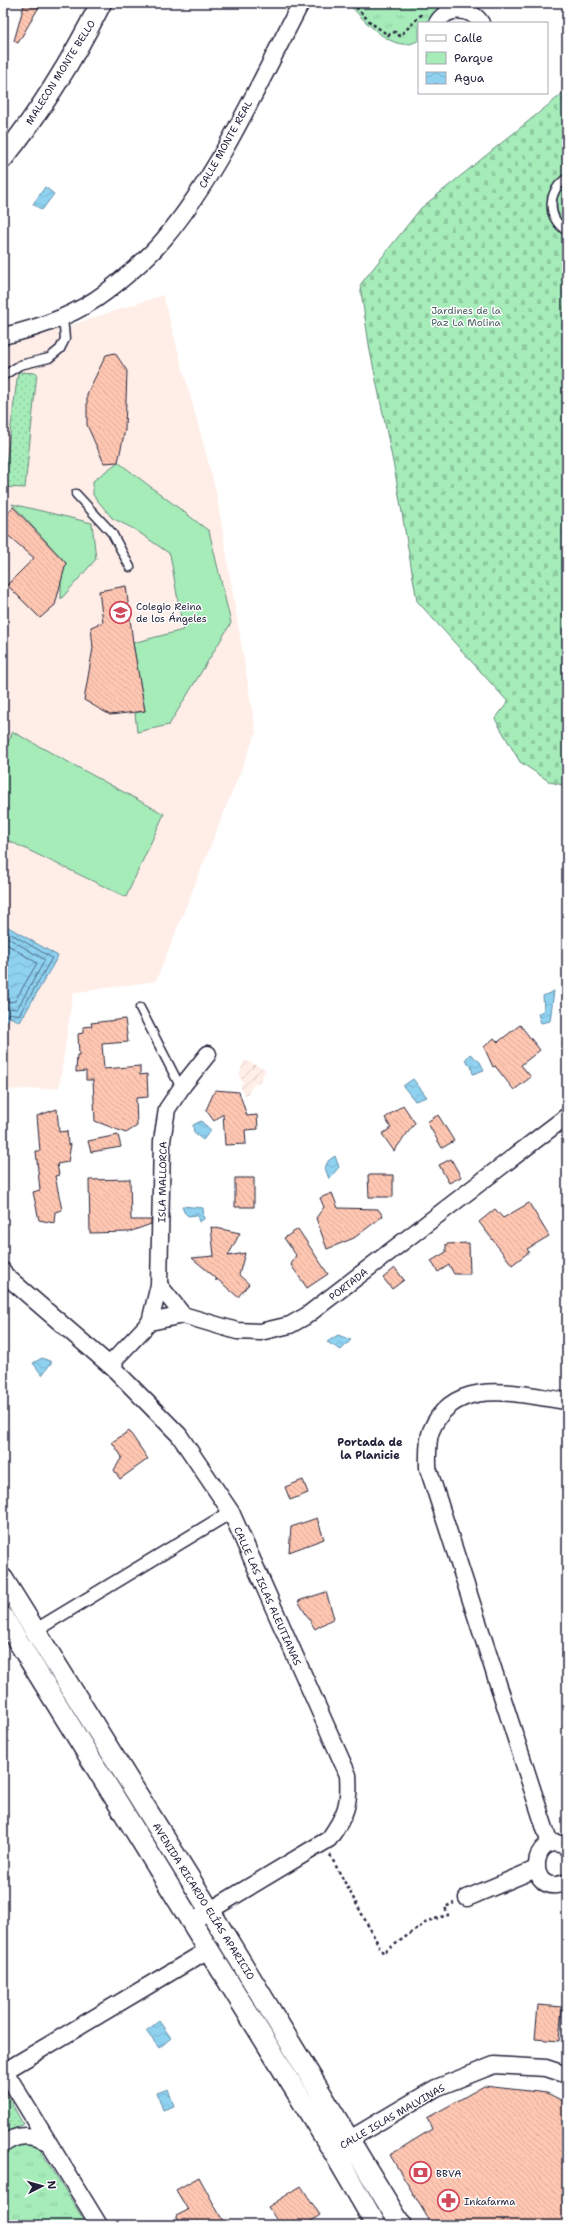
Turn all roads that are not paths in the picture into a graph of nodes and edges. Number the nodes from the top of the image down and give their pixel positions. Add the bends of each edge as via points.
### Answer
1 (101, 3) edge
2 (301, 3) edge
3 (477, 13) edge
4 (438, 22) edge
5 (3, 158) edge
6 (567, 178) edge
7 (567, 231) edge
8 (63, 317) junction
9 (3, 336) edge
10 (3, 376) edge
11 (76, 494) dead end
12 (130, 567) dead end
13 (140, 1008) dead end
14 (208, 1054) dead end
15 (181, 1088) junction
16 (567, 1116) edge
17 (3, 1271) edge
18 (159, 1285) junction
19 (183, 1315) junction
20 (150, 1322) junction
21 (114, 1369) junction
22 (567, 1401) edge
23 (231, 1512) junction
24 (3, 1579) edge
25 (3, 1617) edge
26 (36, 1630) junction
27 (550, 1844) junction
28 (567, 1847) edge
29 (536, 1869) junction
30 (567, 1882) edge
31 (467, 1898) road end
32 (210, 1911) junction
33 (191, 1922) junction
34 (208, 1950) junction
35 (4, 2069) edge
36 (567, 2075) edge
37 (349, 2139) junction
38 (49, 2143) junction
39 (3, 2145) edge
40 (333, 2151) junction
41 (100, 2225) edge
42 (376, 2225) edge
43 (402, 2225) edge

1 - 5 street, MALECON MONTE BELLO via 41,106
2 - 8 street, CALLE MONTE REAL via 211,172 168,234 105,293
3 - 4 street via 454,11 446,14
6 - 7 lane via 560,183 551,201 555,220
8 - 9 street, CALLE MONTE REAL
8 - 10 lane via 65,339 60,349 49,358 20,365
11 - 12 lane via 112,533
13 - 15 lane
14 - 15 street, ISLA MALLORCA
15 - 18 street, ISLA MALLORCA via 167,1109 162,1141
16 - 19 street, PORTADA via 306,1316 290,1325 260,1332 237,1331
17 - 21 street, CALLE LAS ISLAS ALEUTIANAS via 4,1275
18 - 19 street
18 - 20 street, ISLA MALLORCA
19 - 20 street, PORTADA
20 - 21 street via 116,1359
21 - 23 street, CALLE LAS ISLAS ALEUTIANAS via 179,1435
22 - 27 street via 486,1391 462,1397 444,1410 430,1432 428,1468
23 - 26 street
23 - 32 street, CALLE LAS ISLAS ALEUTIANAS via 348,1775 349,1797 342,1821 329,1839
24 - 26 street, AVENIDA RICARDO ELÍAS APARICIO
25 - 33 street, AVENIDA RICARDO ELÍAS APARICIO
26 - 32 street, AVENIDA RICARDO ELÍAS APARICIO
27 - 28 street
27 - 29 street via 540,1851
29 - 30 street via 549,1884
29 - 31 street
32 - 33 street, CALLE LAS ISLAS ALEUTIANAS
32 - 37 street, AVENIDA RICARDO ELÍAS APARICIO
33 - 34 street, AVENIDA RICARDO ELÍAS APARICIO
34 - 35 street
34 - 40 street, AVENIDA RICARDO ELÍAS APARICIO
35 - 38 street
36 - 37 street, CALLE ISLAS MALVINAS via 546,2068 494,2065 436,2088
37 - 40 street, CALLE ISLAS MALVINAS
37 - 43 street, AVENIDA RICARDO ELÍAS APARICIO
38 - 39 street via 39,2137 28,2135 17,2137
38 - 41 street
40 - 42 street, AVENIDA RICARDO ELÍAS APARICIO

